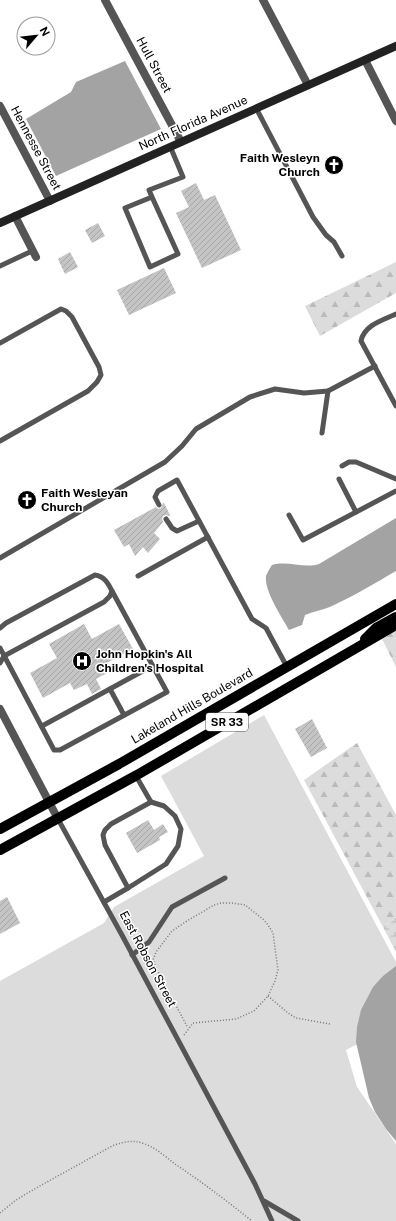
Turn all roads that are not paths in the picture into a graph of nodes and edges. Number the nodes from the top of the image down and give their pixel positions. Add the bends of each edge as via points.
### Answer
1 (105, 0) edge
2 (263, 0) edge
3 (396, 46) edge
4 (365, 60) junction
5 (308, 86) junction
6 (0, 106) edge
7 (256, 108) junction
8 (396, 121) edge
9 (181, 142) junction
10 (170, 146) junction
11 (152, 197) junction
12 (50, 201) junction
13 (15, 216) junction
14 (0, 223) edge
15 (34, 254) joint
16 (342, 256) dead end
17 (0, 266) edge
18 (396, 314) edge
19 (0, 343) edge
20 (375, 366) junction
21 (328, 391) junction
22 (394, 396) edge
23 (396, 406) edge
24 (322, 433) dead end
25 (0, 441) edge
26 (342, 466) dead end
27 (339, 479) dead end
28 (396, 479) edge
29 (396, 491) edge
30 (159, 505) dead end
31 (356, 512) junction
32 (289, 515) dead end
33 (166, 519) dead end
34 (199, 521) junction
35 (208, 537) junction
36 (0, 558) edge
37 (138, 576) dead end
38 (112, 591) junction
39 (396, 604) edge
40 (396, 617) edge
41 (396, 625) edge
42 (0, 628) edge
43 (0, 648) edge
44 (355, 649) junction
45 (4, 656) junction
46 (0, 663) edge
47 (152, 666) junction
48 (287, 667) junction
49 (110, 689) junction
50 (0, 709) edge
51 (124, 715) junction
52 (42, 726) junction
53 (136, 776) junction
54 (49, 802) junction
55 (151, 802) junction
56 (58, 819) junction
57 (0, 829) edge
58 (0, 850) edge
59 (224, 878) dead end
60 (128, 888) junction
61 (104, 902) junction
62 (132, 955) junction
63 (263, 1200) junction
64 (272, 1221) edge
65 (298, 1221) edge

1 - 9 street, Hull Street
2 - 5 street
3 - 4 street, North Florida Avenue
4 - 5 street, North Florida Avenue
4 - 8 street
5 - 7 street, North Florida Avenue
6 - 12 street, Hennesse Street
7 - 9 street, North Florida Avenue
7 - 16 lane via 313,218 334,242
9 - 10 street, North Florida Avenue
10 - 11 lane via 183,176 149,190
10 - 12 street, North Florida Avenue
11 - 11 lane via 178,254 150,267 125,208
12 - 13 street, North Florida Avenue
13 - 14 street, North Florida Avenue
13 - 15 street
15 - 17 lane
18 - 20 lane via 367,328 362,334 361,341
19 - 25 lane via 61,309 72,317 101,375 88,390
20 - 21 lane
20 - 22 lane
21 - 24 lane
21 - 36 lane via 304,393 275,389 250,397 196,429 165,462
22 - 23 lane
26 - 28 lane via 356,462
27 - 31 lane
29 - 31 lane
30 - 34 lane via 155,497 158,491 177,480
31 - 32 lane via 303,540
33 - 34 lane via 177,532
34 - 35 lane
35 - 37 lane
35 - 48 lane via 252,619 266,628
38 - 42 lane via 104,578 95,575
38 - 45 lane via 104,602
38 - 47 lane
39 - 48 main road, Lakeland Hills Boulevard / SR 33
40 - 44 main road via 376,628
41 - 44 main road, SR 33
43 - 45 lane
44 - 53 main road, SR 33
45 - 46 lane
45 - 52 lane
47 - 49 lane
47 - 51 lane via 167,692
48 - 54 main road, Lakeland Hills Boulevard / SR 33
49 - 51 lane
49 - 52 lane
50 - 54 street, East Robson Street
51 - 52 lane via 60,750 54,750
53 - 55 lane
53 - 56 main road, SR 33
54 - 56 street, East Robson Street
54 - 57 main road, Lakeland Hills Boulevard / SR 33
55 - 60 lane via 111,824 103,835
55 - 60 lane via 164,806 175,816 180,829 178,846 166,864
56 - 58 main road, SR 33
56 - 61 lane, East Robson Street
59 - 62 lane via 172,907 149,942
60 - 61 lane
61 - 62 lane, East Robson Street
62 - 63 lane, East Robson Street
63 - 64 lane, East Robson Street
63 - 65 lane

